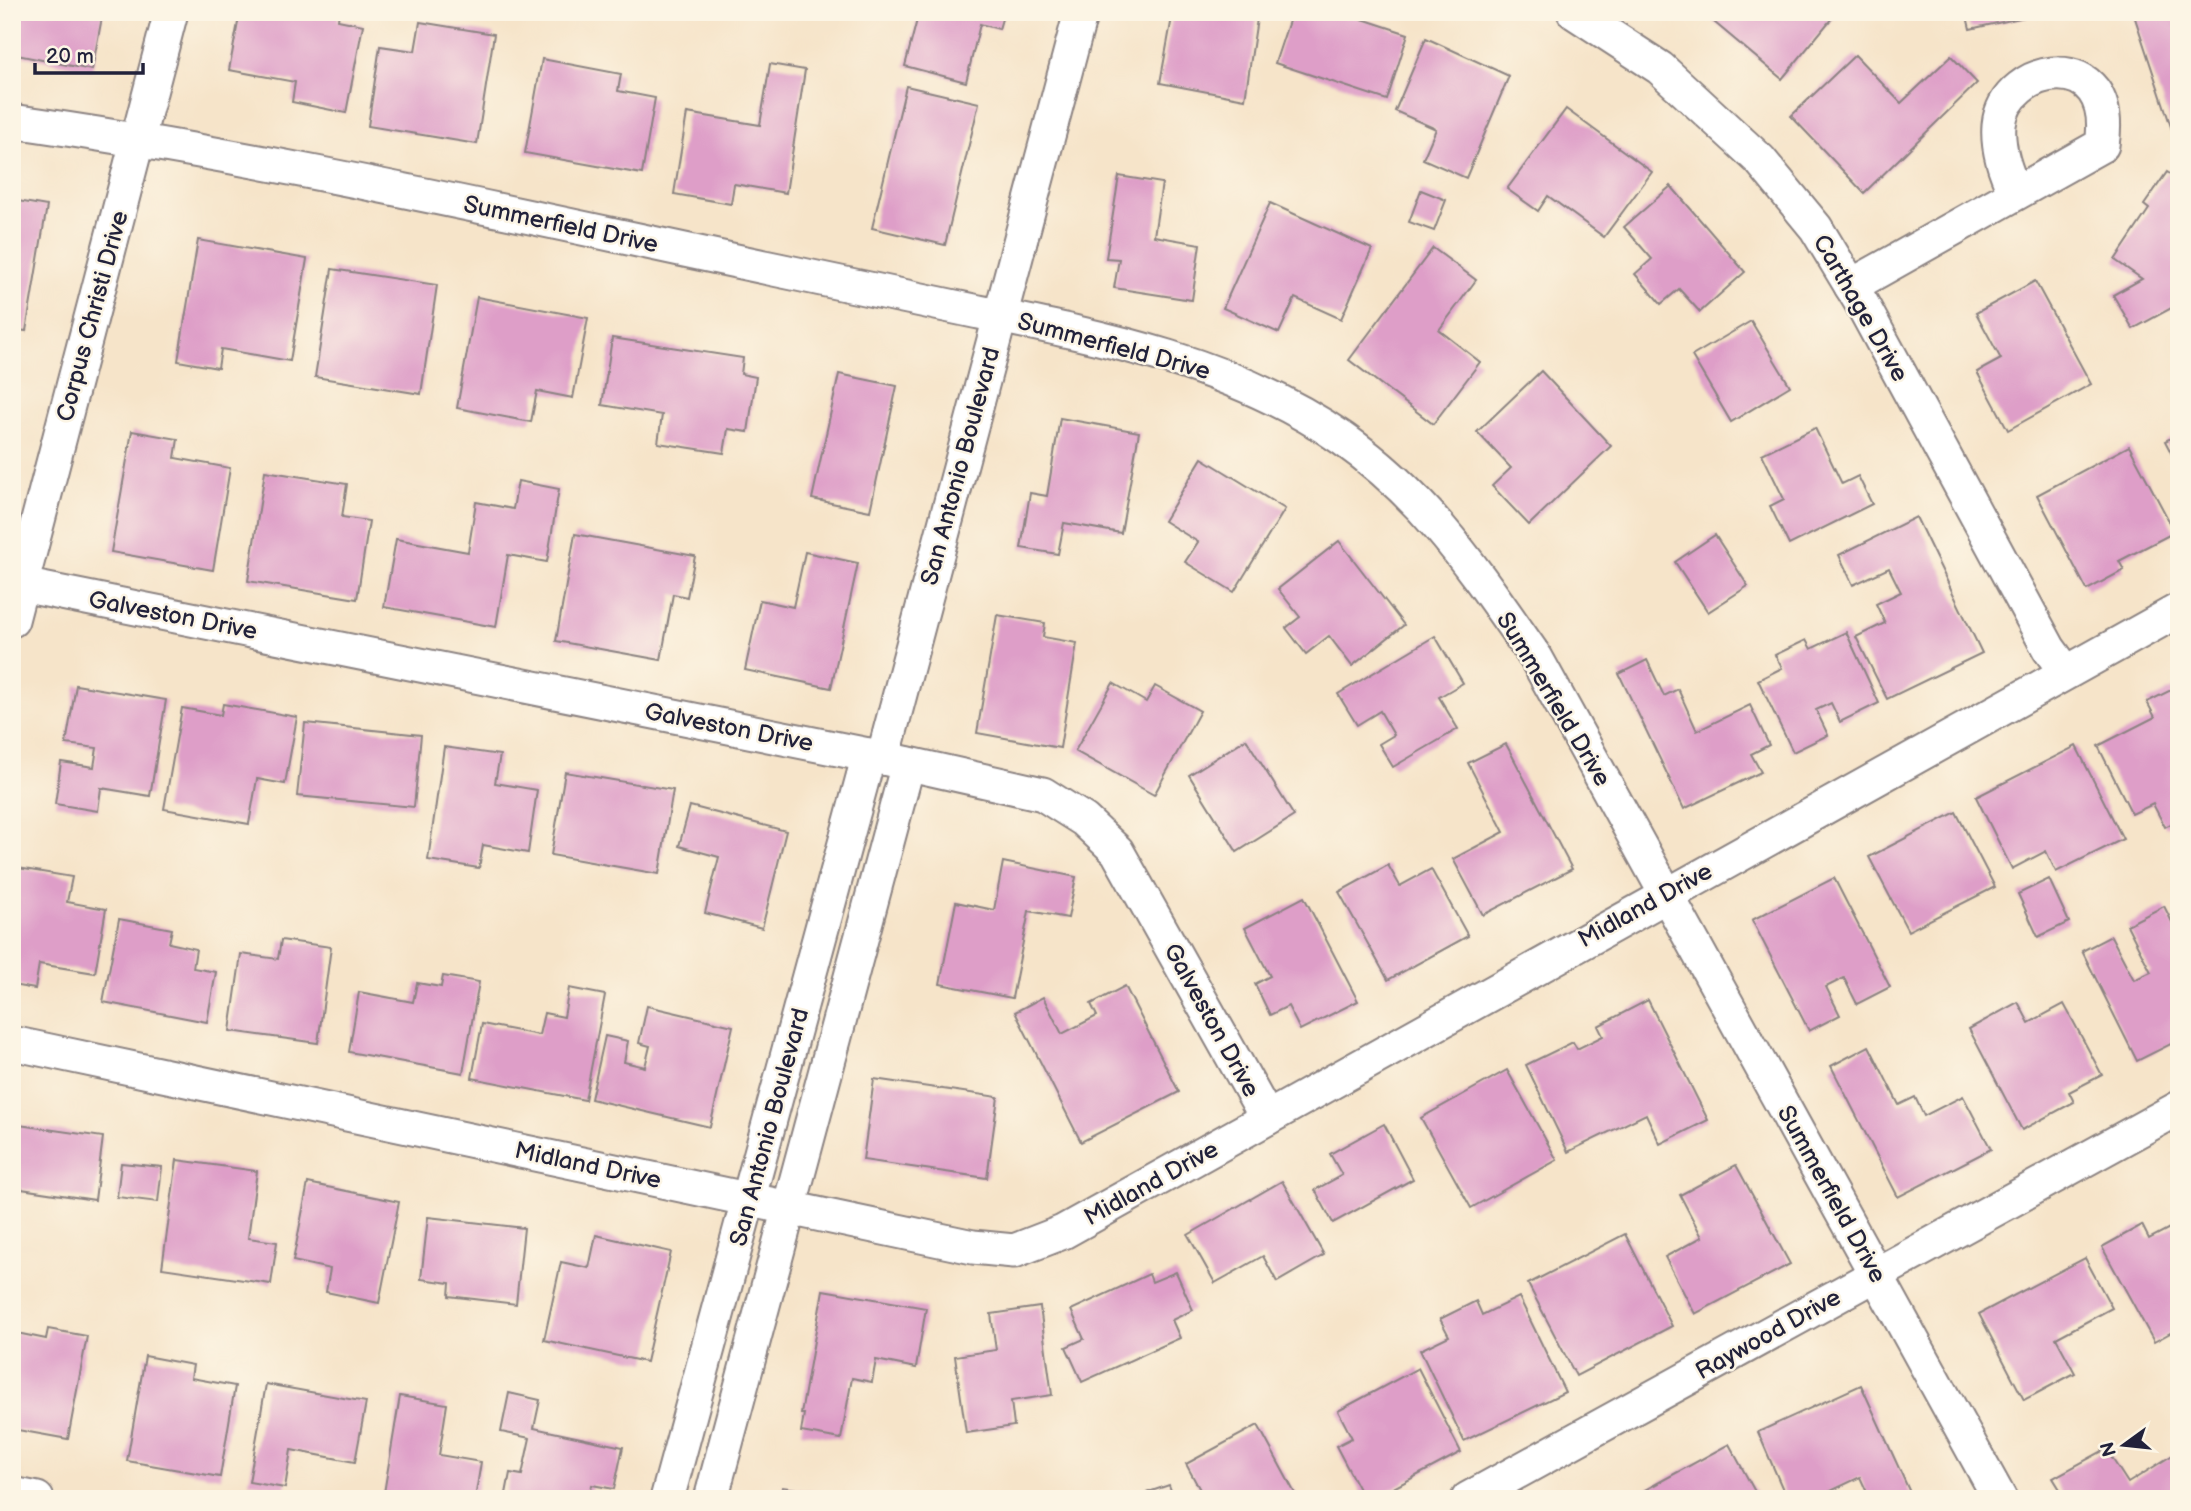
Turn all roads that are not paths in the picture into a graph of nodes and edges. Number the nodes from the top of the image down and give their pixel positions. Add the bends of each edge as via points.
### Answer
1 (171, 12) edge
2 (1081, 12) edge
3 (1574, 12) edge
4 (12, 121) edge
5 (138, 140) junction
6 (2015, 192) dead end
7 (1851, 286) junction
8 (1000, 316) junction
9 (22, 585) junction
10 (2179, 610) edge
11 (12, 620) edge
12 (2066, 673) junction
13 (886, 759) junction
14 (1667, 894) junction
15 (12, 1043) edge
16 (2179, 1108) edge
17 (1267, 1118) junction
18 (750, 1199) junction
19 (789, 1208) junction
20 (1876, 1274) junction
21 (12, 1493) edge
22 (37, 1499) edge
23 (667, 1499) edge
24 (711, 1499) edge
25 (1468, 1499) edge
26 (2000, 1499) edge

1 - 5 street, Corpus Christi Drive
2 - 8 street, San Antonio Boulevard
3 - 7 street, Carthage Drive via 1660,68 1760,160 1816,228
4 - 5 street, Summerfield Drive
5 - 8 street, Summerfield Drive
5 - 9 street, Corpus Christi Drive
6 - 7 street
7 - 12 street, Carthage Drive
8 - 13 street, San Antonio Boulevard
8 - 14 street, Summerfield Drive via 1195,364 1256,390 1342,439 1404,489 1446,531 1536,658
9 - 11 street, Corpus Christi Drive
9 - 13 street, Galveston Drive
10 - 12 street, Midland Drive
12 - 14 street, Midland Drive
13 - 17 street, Galveston Drive via 1043,794 1084,820 1117,851
13 - 18 street, San Antonio Boulevard
13 - 19 street, San Antonio Boulevard
14 - 17 street, Midland Drive
14 - 20 street, Summerfield Drive
15 - 18 street, Midland Drive
16 - 20 street, Raywood Drive
17 - 19 street, Midland Drive via 1063,1232 1014,1251 973,1247
18 - 19 street, Midland Drive
18 - 23 street, San Antonio Boulevard
19 - 24 street, San Antonio Boulevard
20 - 25 street, Raywood Drive
20 - 26 street, Summerfield Drive
21 - 22 street

